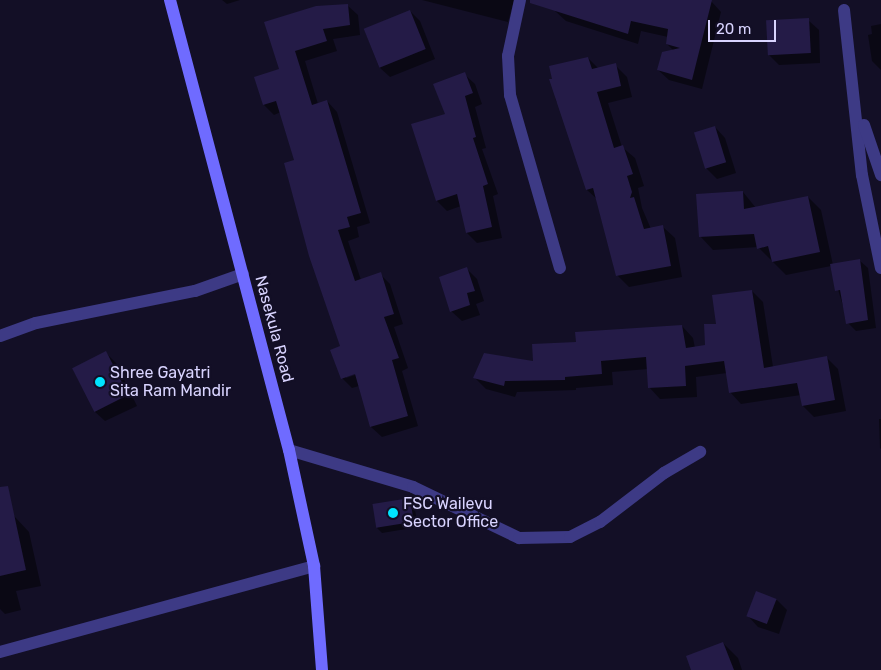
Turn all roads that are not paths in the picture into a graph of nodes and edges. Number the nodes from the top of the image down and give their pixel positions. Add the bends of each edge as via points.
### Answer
1 (170, 0) edge
2 (520, 0) edge
3 (842, 5) edge
4 (881, 175) edge
5 (560, 268) dead end
6 (881, 268) edge
7 (244, 274) junction
8 (0, 336) edge
9 (289, 450) junction
10 (700, 452) dead end
11 (314, 566) junction
12 (0, 652) edge
13 (322, 670) edge

1 - 7 main road, Nasekula Road
2 - 5 street via 508,56 510,95
3 - 4 street via 867,142
3 - 6 street via 862,175
7 - 8 street via 195,291 36,323
7 - 9 main road, Nasekula Road
9 - 10 street via 413,487 519,538 570,537 600,522 664,473
9 - 11 main road, Nasekula Road
11 - 12 street
11 - 13 main road, Nasekula Road

